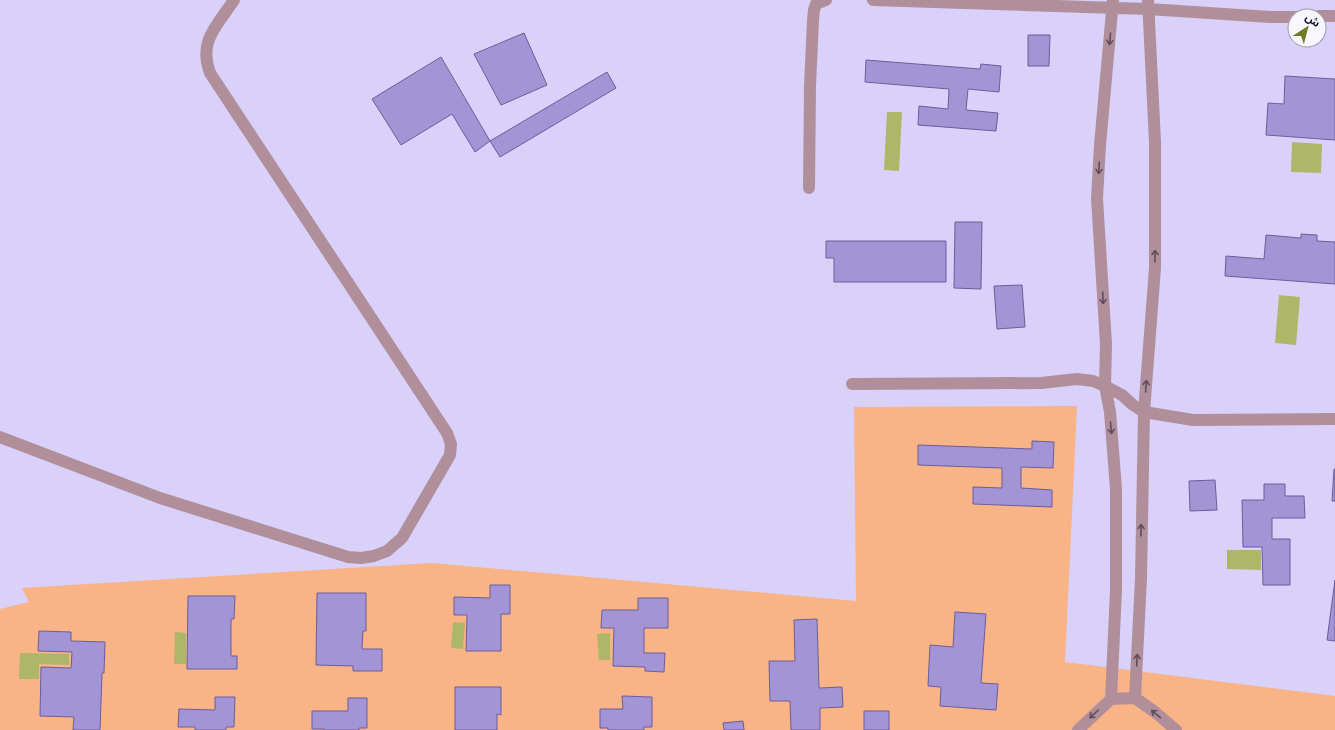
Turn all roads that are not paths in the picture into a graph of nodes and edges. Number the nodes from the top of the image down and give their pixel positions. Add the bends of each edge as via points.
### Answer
1 (234, 0) edge
2 (826, 0) edge
3 (873, 0) edge
4 (1112, 4) edge
5 (1148, 5) edge
6 (1287, 17) edge
7 (809, 188) dead end
8 (852, 384) dead end
9 (1105, 386) junction
10 (1144, 412) junction
11 (1335, 419) edge
12 (0, 437) edge
13 (1136, 698) junction
14 (1111, 699) junction
15 (1078, 730) edge
16 (1176, 730) edge

1 - 12 street via 208,39 205,56 210,73 447,433 451,444 450,455 402,538 386,551 361,558 348,557 160,498
2 - 7 street via 816,4 813,20
3 - 4 street
4 - 5 street
4 -> 9 street via 1097,198 1106,344
5 - 6 street
10 -> 5 street via 1155,268 1155,142
8 - 9 street via 1041,382 1077,379
9 - 10 street
9 -> 14 street via 1110,412 1116,489 1116,590
10 - 11 street via 1193,420
13 -> 10 street
13 - 14 street
16 -> 13 street
14 -> 15 street

